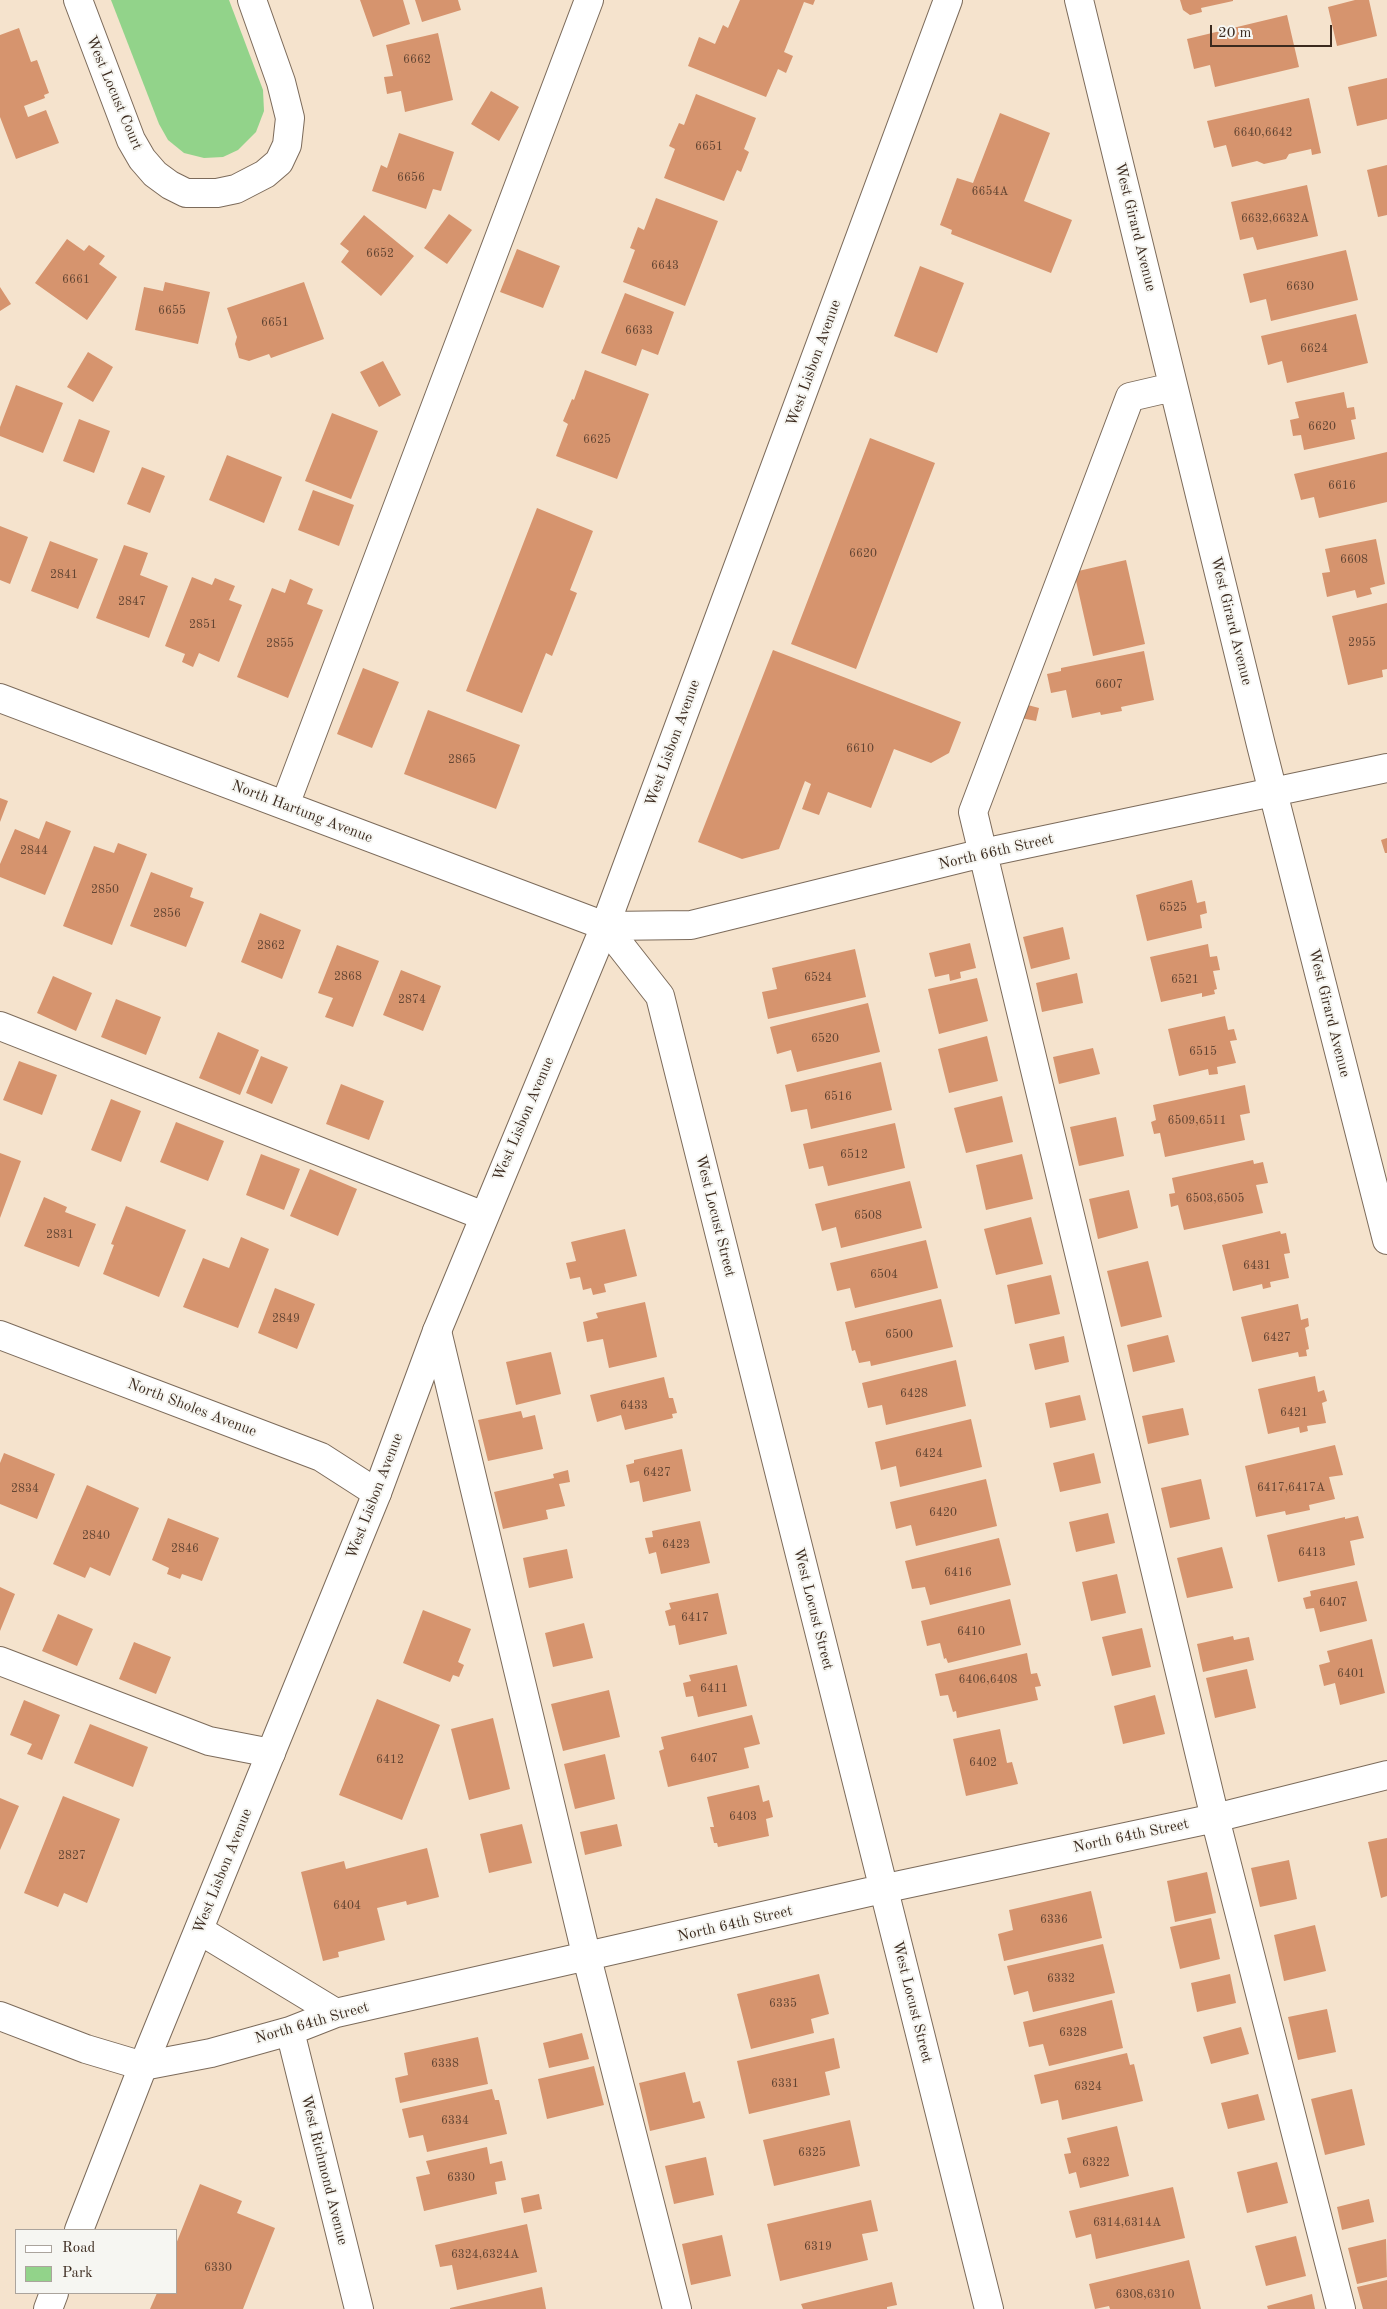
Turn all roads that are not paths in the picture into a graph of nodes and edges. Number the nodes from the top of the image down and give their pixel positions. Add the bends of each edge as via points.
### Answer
1 (78, 0) edge
2 (252, 0) edge
3 (589, 0) edge
4 (948, 0) edge
5 (1079, 0) edge
6 (1173, 387) junction
7 (0, 698) edge
8 (1387, 768) edge
9 (1273, 794) junction
10 (285, 805) junction
11 (983, 853) junction
12 (604, 926) junction
13 (0, 1026) edge
14 (484, 1216) junction
15 (1387, 1240) edge
16 (437, 1331) junction
17 (0, 1335) edge
18 (377, 1493) junction
19 (0, 1661) edge
20 (271, 1753) junction
21 (1387, 1775) edge
22 (1214, 1818) junction
23 (882, 1890) junction
24 (199, 1930) junction
25 (587, 1958) junction
26 (336, 2014) junction
27 (0, 2016) edge
28 (290, 2031) junction
29 (144, 2066) junction
30 (79, 2229) edge
31 (54, 2294) edge
32 (48, 2309) edge
33 (359, 2309) edge
34 (677, 2309) edge
35 (989, 2309) edge
36 (1341, 2309) edge

1 - 2 street, West Locust Court via 131,140 155,174 186,193 236,189 265,174 279,162 287,144 290,118
3 - 10 street
4 - 12 street, West Lisbon Avenue
5 - 6 street, West Girard Avenue
6 - 9 street, West Girard Avenue
6 - 11 street via 1130,397 974,812
7 - 10 street, North Hartung Avenue
8 - 9 street, North 66th Street
9 - 11 street, North 66th Street
9 - 15 street, West Girard Avenue
10 - 12 street, North Hartung Avenue
11 - 12 street, North 66th Street via 691,925
11 - 22 street
12 - 14 street, West Lisbon Avenue
12 - 23 street, West Locust Street via 660,996
13 - 14 street
14 - 16 street, West Lisbon Avenue
16 - 18 street, West Lisbon Avenue
16 - 25 street
17 - 18 street, North Sholes Avenue via 321,1457
18 - 20 street, West Lisbon Avenue
19 - 20 street via 208,1741
20 - 24 street, West Lisbon Avenue
21 - 22 street, North 64th Street
22 - 23 street, North 64th Street
22 - 36 street
23 - 25 street, North 64th Street
23 - 35 street, West Locust Street
24 - 26 street
24 - 29 street, West Lisbon Avenue
25 - 26 street, North 64th Street
25 - 34 street
26 - 28 street, North 64th Street
27 - 29 street, North 64th Street via 86,2049
28 - 29 street, North 64th Street via 212,2053
28 - 33 street, West Richmond Avenue
29 - 30 street, West Lisbon Avenue
31 - 32 street

